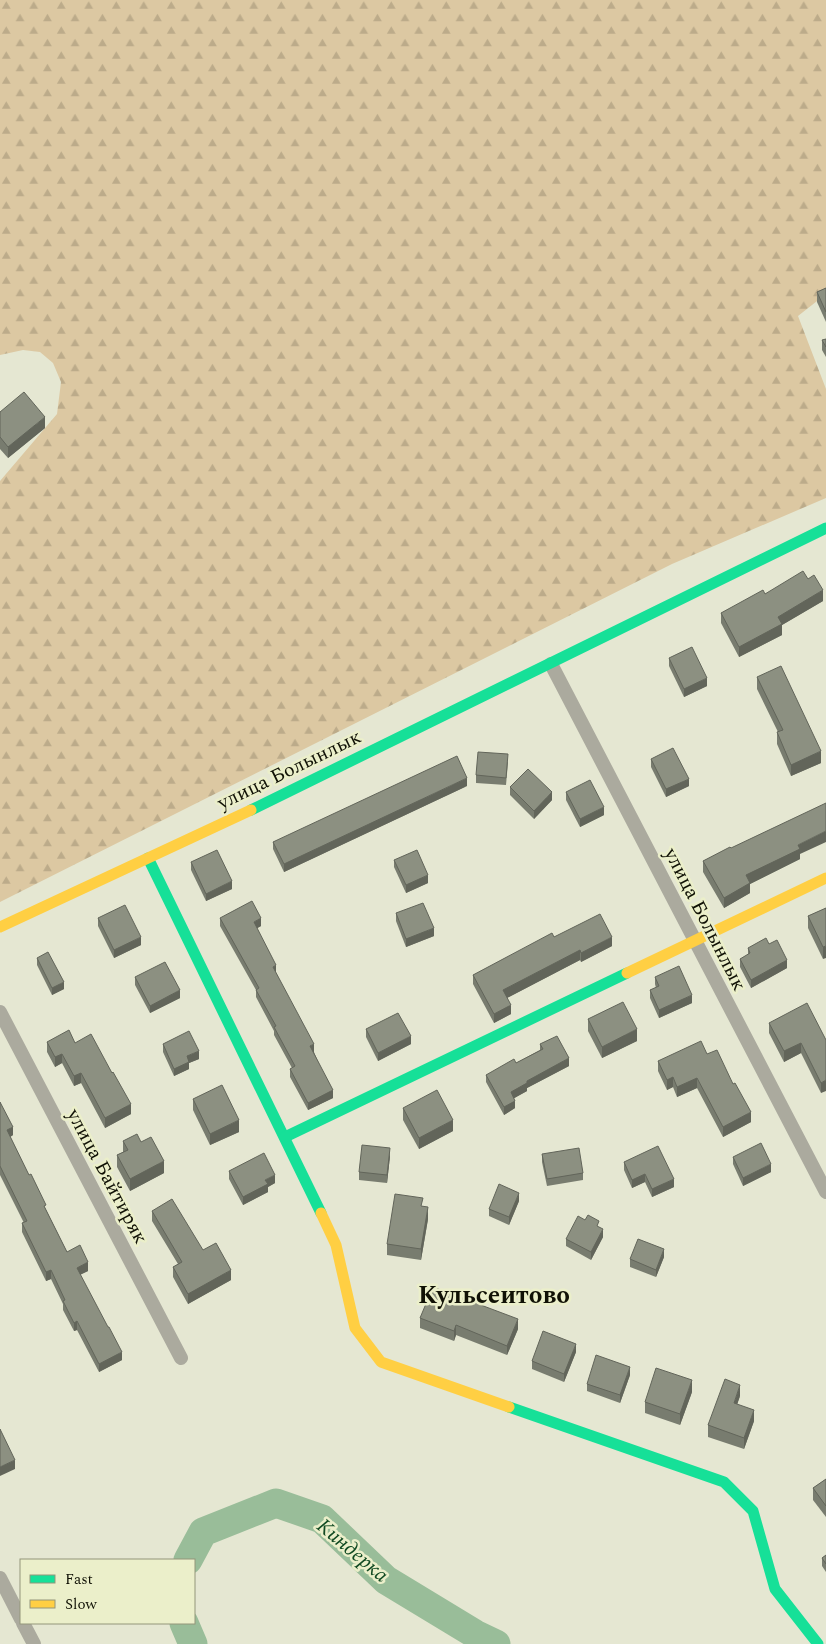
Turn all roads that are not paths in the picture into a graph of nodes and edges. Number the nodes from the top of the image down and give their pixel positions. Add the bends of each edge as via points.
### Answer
1 (826, 528) edge
2 (551, 664) junction
3 (148, 858) junction
4 (826, 878) edge
5 (0, 927) edge
6 (695, 940) junction
7 (0, 1012) edge
8 (285, 1137) junction
9 (826, 1192) edge
10 (181, 1358) dead end
11 (0, 1578) edge
12 (20, 1617) edge
13 (24, 1624) edge
14 (34, 1644) edge
15 (818, 1644) edge

1 - 2 street, улица Болынлык
2 - 3 street, улица Болынлык
2 - 6 street, улица Болынлык
3 - 5 street, улица Болынлык
3 - 8 street
4 - 6 street
6 - 8 street
6 - 9 street, улица Болынлык
7 - 10 street, улица Байтиряк
8 - 15 street via 336,1245 355,1328 381,1362 724,1482 753,1511 776,1589
11 - 12 street
13 - 14 street

